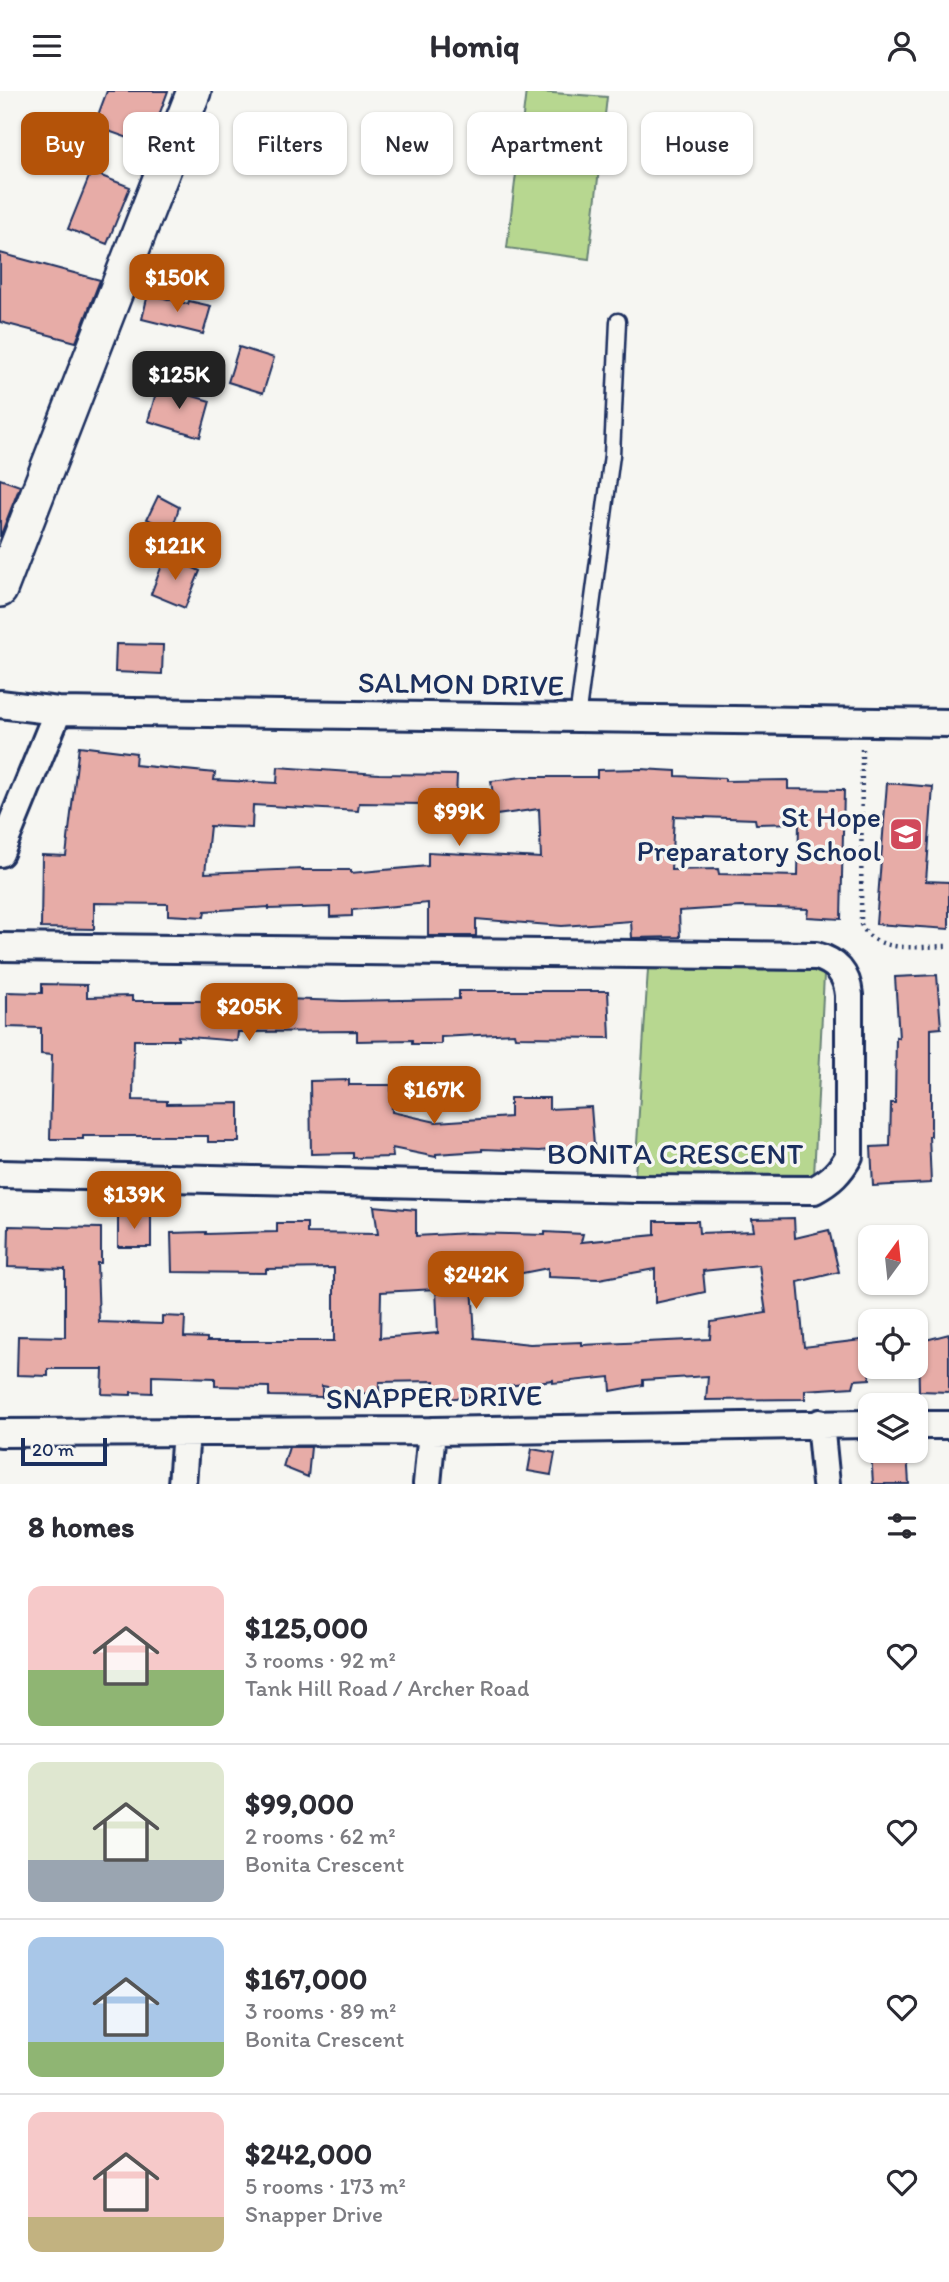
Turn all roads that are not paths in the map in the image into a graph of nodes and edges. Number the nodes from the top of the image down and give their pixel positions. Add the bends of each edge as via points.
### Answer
1 (194, 91) edge
2 (618, 321) dead end
3 (0, 590) edge
4 (0, 704) edge
5 (58, 711) junction
6 (577, 719) junction
7 (949, 723) edge
8 (0, 853) edge
9 (0, 947) edge
10 (0, 1174) edge
11 (821, 1423) junction
12 (858, 1424) edge
13 (928, 1425) edge
14 (949, 1425) edge
15 (432, 1431) junction
16 (186, 1432) junction
17 (0, 1433) edge
18 (182, 1484) edge
19 (427, 1484) edge
20 (826, 1484) edge

1 - 3 street
2 - 6 lane via 612,455
4 - 5 street, SALMON DRIVE
5 - 6 street, SALMON DRIVE
5 - 8 street
6 - 7 street, SALMON DRIVE
9 - 10 street, BONITA CRESCENT via 816,956 836,965 848,983 849,995 849,1156 841,1171 814,1190
11 - 12 street, SNAPPER DRIVE
11 - 15 street, SNAPPER DRIVE
11 - 20 street
13 - 14 street
15 - 16 street, SNAPPER DRIVE
15 - 19 street
16 - 17 street, SNAPPER DRIVE
16 - 18 street

